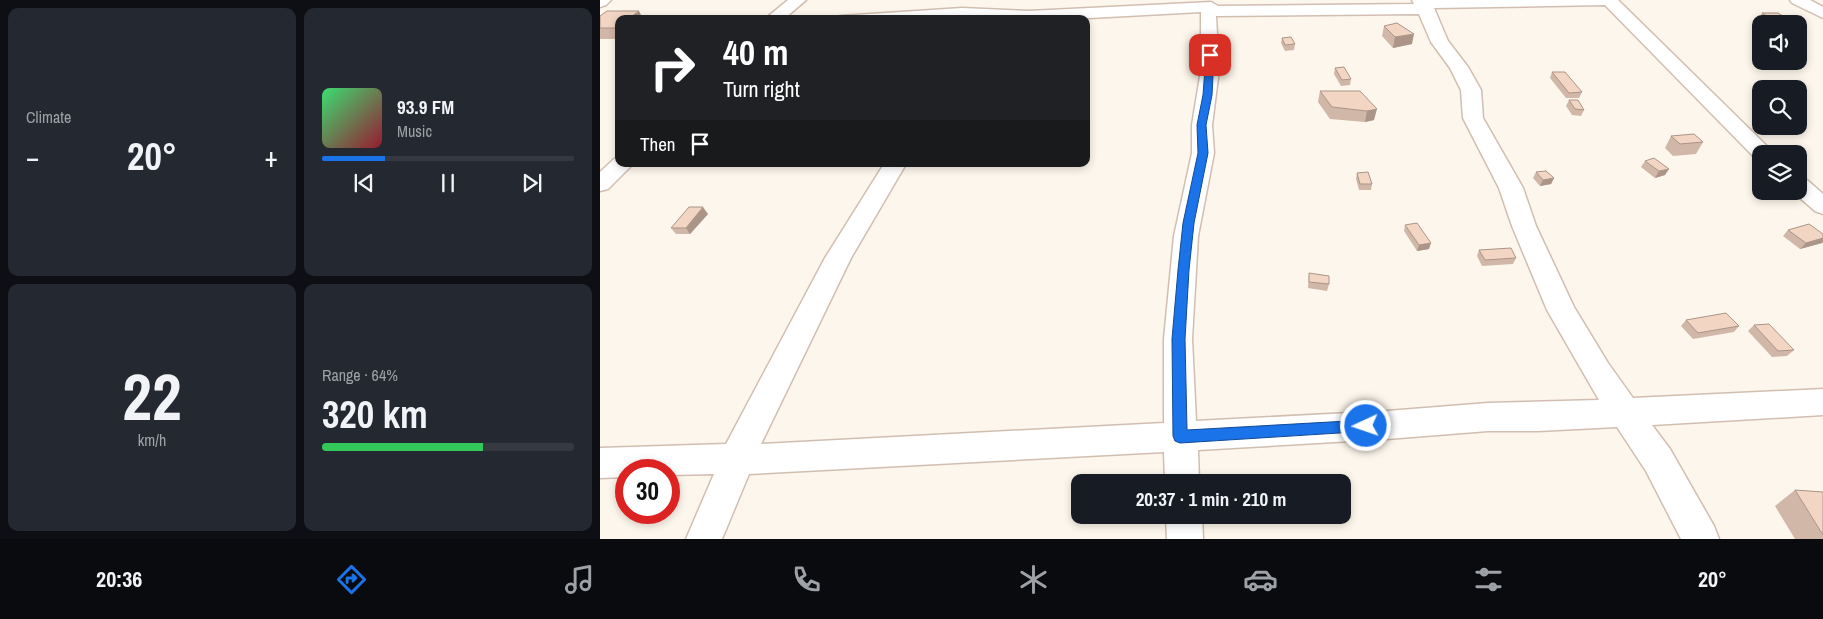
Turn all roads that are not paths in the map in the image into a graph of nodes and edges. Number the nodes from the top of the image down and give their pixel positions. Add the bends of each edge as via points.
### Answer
1 (798, 0) edge
2 (996, 0) edge
3 (1612, 0) edge
4 (1798, 0) edge
5 (1423, 4) edge
6 (1211, 6) edge
7 (1823, 13) edge
8 (778, 15) edge
9 (923, 15) edge
10 (978, 15) edge
11 (987, 15) edge
12 (1047, 15) edge
13 (1755, 145) edge
14 (619, 167) edge
15 (893, 167) edge
16 (600, 184) edge
17 (1807, 192) edge
18 (1823, 206) edge
19 (1823, 402) edge
20 (1625, 412) junction
21 (1180, 436) junction
22 (736, 459) junction
23 (600, 464) edge
24 (1182, 474) edge
25 (1184, 524) edge
26 (704, 539) edge
27 (1185, 539) edge
28 (1701, 539) edge

1 - 8 street
2 - 11 street
3 - 5 street
3 - 13 street
4 - 7 street
5 - 6 street
5 - 20 street via 1440,42 1471,90 1473,118 1511,188 1561,310 1587,358
6 - 12 street
6 - 21 street via 1208,15 1210,70 1202,125 1203,153 1186,236 1178,339
9 - 10 street
14 - 16 street
15 - 22 street via 838,258
17 - 18 street
19 - 20 street
20 - 21 street
20 - 28 street via 1658,460
21 - 22 street
21 - 24 street
22 - 23 street via 695,458
22 - 26 street via 732,476
25 - 27 street

